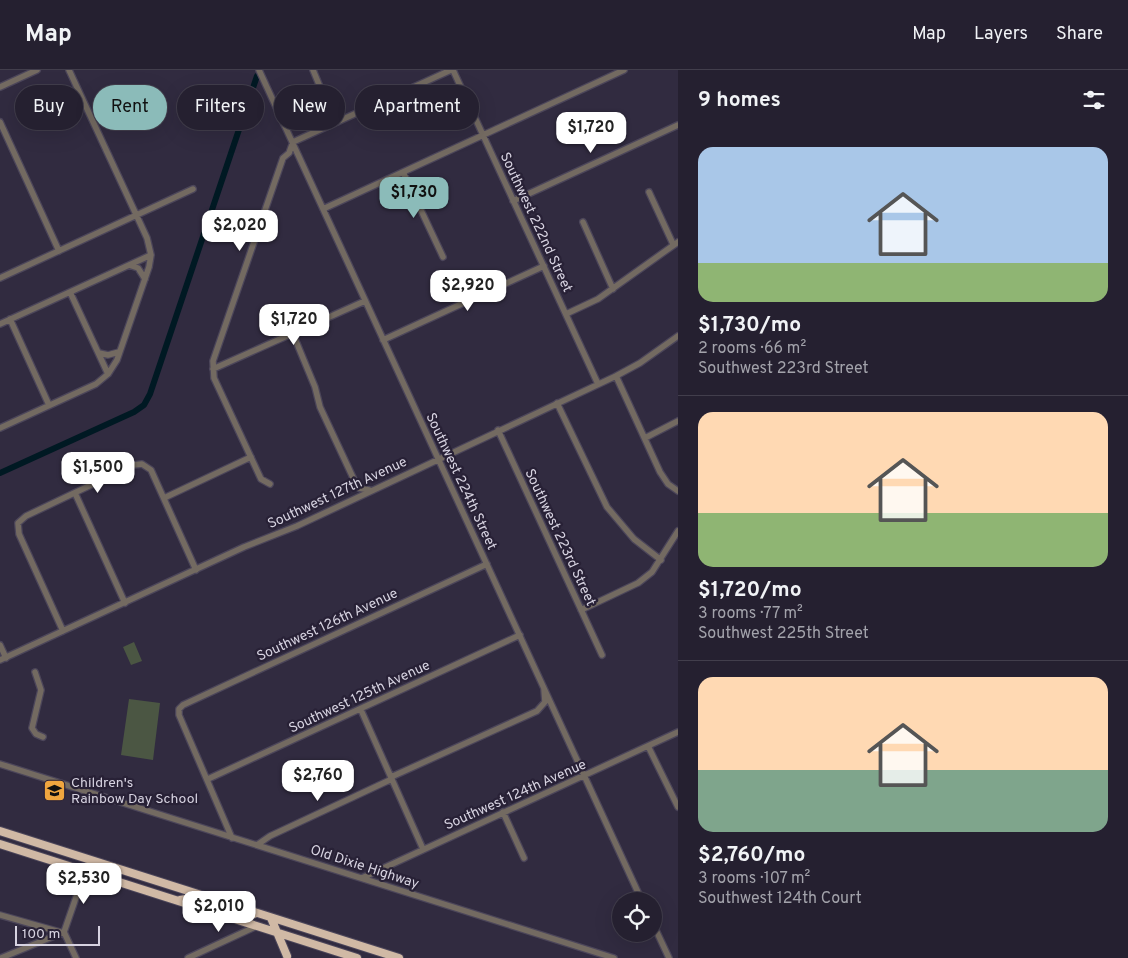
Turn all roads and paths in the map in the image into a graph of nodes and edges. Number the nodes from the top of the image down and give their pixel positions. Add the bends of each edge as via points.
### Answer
1 (36, 70) edge
2 (69, 70) edge
3 (259, 70) edge
4 (452, 70) edge
5 (624, 70) edge
6 (313, 71) edge
7 (319, 85) edge
8 (0, 87) edge
9 (345, 118) edge
10 (0, 122) edge
11 (678, 125) edge
12 (320, 130) edge
13 (483, 135) junction
14 (293, 142) junction
15 (403, 172) junction
16 (193, 189) dead end
17 (649, 192) dead end
18 (513, 201) junction
19 (323, 209) junction
20 (136, 217) junction
21 (583, 222) dead end
22 (675, 243) edge
23 (59, 251) junction
24 (151, 255) junction
25 (443, 258) dead end
26 (129, 265) junction
27 (544, 266) junction
28 (0, 278) edge
29 (144, 279) junction
30 (614, 288) junction
31 (70, 292) junction
32 (364, 301) junction
33 (566, 314) junction
34 (10, 319) junction
35 (0, 324) edge
36 (293, 334) junction
37 (678, 336) edge
38 (383, 340) junction
39 (119, 352) junction
40 (99, 353) junction
41 (214, 369) junction
42 (108, 374) junction
43 (616, 376) junction
44 (598, 384) junction
45 (557, 403) junction
46 (49, 405) junction
47 (678, 421) edge
48 (0, 428) edge
49 (498, 430) junction
50 (645, 438) junction
51 (251, 457) junction
52 (437, 459) junction
53 (270, 484) dead end
54 (374, 490) junction
55 (678, 491) edge
56 (75, 493) junction
57 (164, 498) junction
58 (678, 531) edge
59 (662, 560) junction
60 (487, 564) junction
61 (196, 570) junction
62 (125, 603) junction
63 (581, 610) junction
64 (63, 631) junction
65 (520, 635) junction
66 (0, 645) edge
67 (602, 655) dead end
68 (3, 659) edge
69 (35, 672) dead end
70 (544, 687) junction
71 (361, 710) junction
72 (678, 732) edge
73 (43, 737) dead end
74 (648, 746) junction
75 (0, 764) edge
76 (586, 775) junction
77 (392, 778) junction
78 (208, 780) junction
79 (678, 807) edge
80 (503, 812) junction
81 (0, 831) edge
82 (232, 838) junction
83 (0, 844) edge
84 (257, 845) junction
85 (423, 849) junction
86 (524, 858) dead end
87 (89, 860) junction
88 (85, 872) junction
89 (362, 878) junction
90 (638, 892) edge
91 (176, 900) junction
92 (256, 913) junction
93 (0, 915) edge
94 (271, 918) junction
95 (257, 926) junction
96 (36, 927) junction
97 (64, 932) junction
98 (276, 932) junction
99 (298, 939) junction
100 (38, 942) junction
101 (662, 942) edge
102 (287, 957) edge
103 (1, 958) edge
104 (76, 958) edge
105 (188, 958) edge
106 (357, 958) edge
107 (399, 958) edge
108 (614, 958) edge
109 (669, 958) edge

1 - 8 street
2 - 20 street
3 - 14 street, Southwest 224th Street
4 - 9 street
4 - 13 street, Southwest 222nd Street
5 - 13 street
6 - 7 street
10 - 23 street
11 - 18 street
12 - 14 street
13 - 15 street
13 - 18 street, Southwest 222nd Street
14 - 19 street, Southwest 224th Street
14 - 41 street via 283,158
15 - 19 street
15 - 25 street
16 - 20 street
17 - 22 street
18 - 27 street, Southwest 222nd Street
19 - 32 street, Southwest 224th Street
20 - 23 street
20 - 24 street via 147,238
21 - 30 street
22 - 30 street
23 - 28 street
24 - 26 street
24 - 29 street
26 - 29 street via 138,268
26 - 31 street
27 - 33 street, Southwest 222nd Street
27 - 38 street
29 - 39 street
30 - 33 street
31 - 34 street
31 - 40 street
32 - 36 street
32 - 38 street, Southwest 224th Street
33 - 44 street, Southwest 222nd Street
34 - 35 street
34 - 46 street
36 - 41 street
36 - 54 street via 320,407 356,484 366,491
37 - 43 street, Southwest 127th Avenue
38 - 52 street, Southwest 224th Street
39 - 40 street
39 - 42 street
40 - 42 street
41 - 51 street via 214,378
42 - 46 street via 96,384
43 - 44 street, Southwest 127th Avenue
43 - 50 street
44 - 45 street, Southwest 127th Avenue
45 - 49 street, Southwest 127th Avenue
45 - 59 street via 606,508 634,539
46 - 48 street
47 - 50 street
49 - 52 street, Southwest 127th Avenue
49 - 63 street, Southwest 223rd Street
50 - 55 street via 660,472
51 - 53 street via 261,479
51 - 57 street
52 - 54 street, Southwest 127th Avenue
52 - 60 street, Southwest 224th Street
54 - 61 street, Southwest 127th Avenue
56 - 57 street via 142,464 151,470
56 - 62 street
56 - 64 street via 26,516 17,525
57 - 61 street
58 - 59 street
59 - 63 street via 638,583
60 - 65 street, Southwest 224th Street
60 - 78 street, Southwest 126th Avenue via 183,705 179,715
61 - 62 street, Southwest 127th Avenue
62 - 64 street, Southwest 127th Avenue
63 - 67 street, Southwest 223rd Street
64 - 68 street, Southwest 127th Avenue
65 - 70 street, Southwest 224th Street
65 - 71 street, Southwest 125th Avenue
66 - 68 street
69 - 73 street via 40,695 31,723 34,732
70 - 76 street, Southwest 224th Street
70 - 77 street via 545,702 537,711
71 - 77 street
71 - 78 street, Southwest 125th Avenue
72 - 74 street, Southwest 124th Avenue
74 - 76 street, Southwest 124th Avenue
74 - 79 street
75 - 82 street, Old Dixie Highway
76 - 80 street, Southwest 124th Avenue
76 - 90 street, Southwest 224th Street via 587,784
77 - 84 street
77 - 85 street
78 - 82 street
80 - 85 street, Southwest 124th Avenue
80 - 86 street
81 - 87 highway
82 - 84 street, Old Dixie Highway
83 - 88 highway
84 - 89 street, Old Dixie Highway
85 - 89 street, Southwest 124th Avenue
87 - 88 street
87 - 92 highway
88 - 91 highway
88 - 97 street
89 - 108 street, Old Dixie Highway
91 - 92 highway via 192,898 247,917
91 - 95 highway
92 - 94 highway
93 - 96 street
94 - 98 highway
94 - 107 highway
95 - 98 highway
95 - 105 street
96 - 97 street
96 - 100 street via 40,933
97 - 100 street
97 - 104 street
98 - 99 highway
98 - 102 highway
99 - 102 highway via 290,944
99 - 106 highway
100 - 103 street
101 - 109 street

